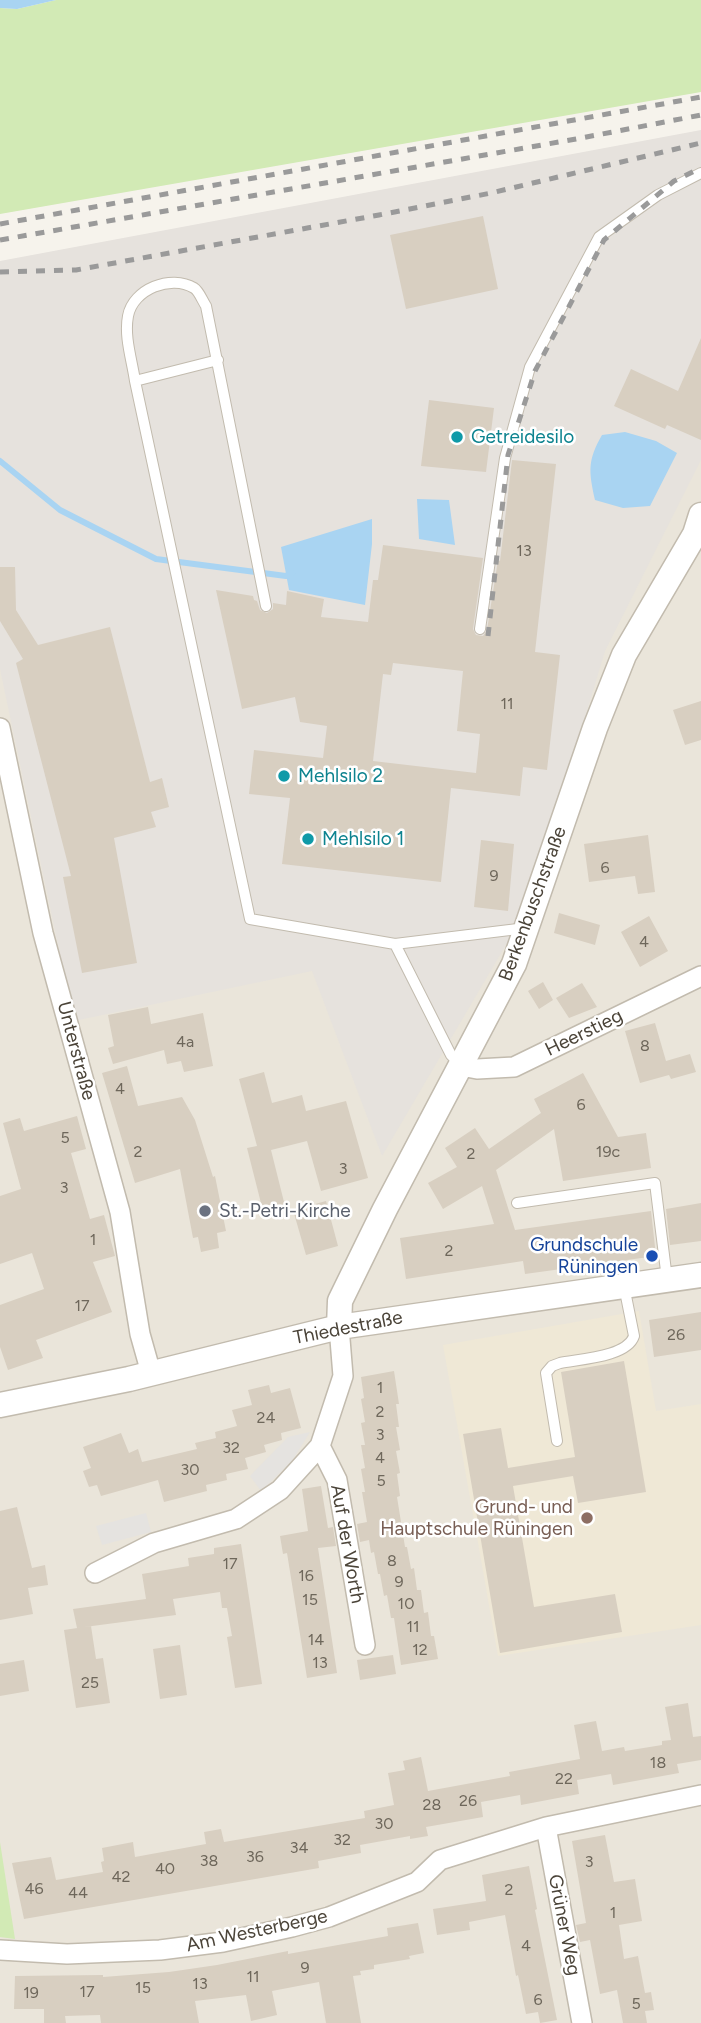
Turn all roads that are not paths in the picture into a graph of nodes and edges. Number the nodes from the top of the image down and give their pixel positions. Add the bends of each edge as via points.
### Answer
1 (701, 173) edge
2 (218, 360) junction
3 (135, 381) junction
4 (701, 515) edge
5 (264, 601) dead end
6 (480, 629) dead end
7 (0, 728) edge
8 (527, 928) junction
9 (395, 944) junction
10 (701, 976) edge
11 (461, 1066) junction
12 (517, 1203) dead end
13 (701, 1275) edge
14 (667, 1279) junction
15 (624, 1285) junction
16 (339, 1327) junction
17 (151, 1373) junction
18 (0, 1405) edge
19 (557, 1441) dead end
20 (320, 1446) junction
21 (94, 1573) dead end
22 (365, 1645) dead end
23 (701, 1795) edge
24 (546, 1827) junction
25 (0, 1950) edge
26 (582, 2023) edge

1 - 6 lane via 658,195 599,237 530,367 505,458
2 - 3 lane
2 - 3 lane via 206,306 196,289 181,282 154,285 136,299 128,313
2 - 5 lane
3 - 9 lane via 250,919
4 - 8 street, Berkenbuschstraße via 695,534 624,655
7 - 17 street, Unterstraße via 43,933 120,1212
8 - 9 lane
8 - 11 street, Berkenbuschstraße via 514,964
9 - 11 lane via 451,1055
10 - 11 street, Heerstieg via 514,1067
11 - 16 street, Berkenbuschstraße via 340,1301
12 - 14 lane via 655,1183
13 - 14 street, Thiedestraße
14 - 15 street, Thiedestraße
15 - 16 street, Thiedestraße
15 - 19 lane via 634,1336 631,1343 620,1351 552,1366 546,1373
16 - 17 street, Thiedestraße
16 - 20 street via 343,1376
17 - 18 street, Thiedestraße
20 - 21 street via 280,1490 236,1519 154,1543
20 - 22 street, Auf der Worth via 337,1480
23 - 24 street, Am Westerberge
24 - 25 street, Am Westerberge via 440,1860 417,1882 292,1927 160,1950 66,1954
24 - 26 street, Grüner Weg

